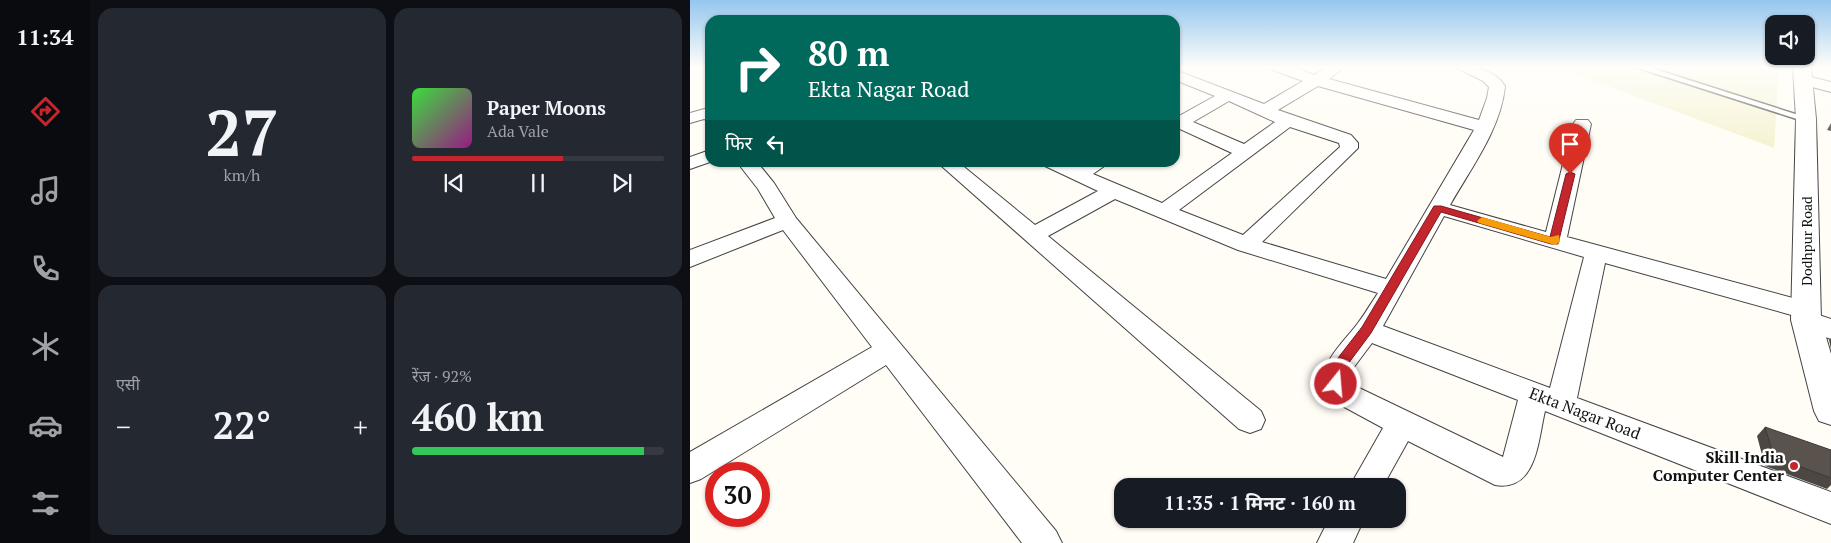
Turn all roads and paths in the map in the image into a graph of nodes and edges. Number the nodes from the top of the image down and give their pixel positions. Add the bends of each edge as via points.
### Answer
1 (1221, 92) edge
2 (1297, 92) edge
3 (1358, 92) edge
4 (1498, 92) edge
5 (1720, 92) edge
6 (1804, 92) edge
7 (1228, 95) junction
8 (1265, 111) junction
9 (705, 114) edge
10 (690, 118) edge
11 (1806, 119) junction
12 (1288, 120) junction
13 (1180, 121) edge
14 (1180, 124) edge
15 (1582, 124) dead end
16 (1484, 127) junction
17 (1246, 152) junction
18 (705, 158) edge
19 (690, 163) edge
20 (750, 167) edge
21 (952, 167) edge
22 (1063, 167) edge
23 (1091, 167) edge
24 (1078, 174) junction
25 (1114, 192) junction
26 (1438, 208) junction
27 (1164, 212) junction
28 (787, 221) junction
29 (1033, 235) junction
30 (1555, 242) junction
31 (1246, 245) junction
32 (1596, 254) junction
33 (690, 259) edge
34 (1392, 289) junction
35 (1806, 315) junction
36 (1831, 328) edge
37 (1367, 330) junction
38 (890, 349) junction
39 (1534, 394) junction
40 (1561, 404) junction
41 (1830, 406) edge
42 (1250, 420) dead end
43 (1403, 421) junction
44 (690, 469) edge
45 (1371, 478) edge
46 (1831, 508) edge
47 (1342, 528) edge
48 (1044, 543) edge
49 (1335, 543) edge

1 - 7 street
2 - 8 street
3 - 16 street
4 - 16 street
5 - 11 lane
6 - 11 street, Dodhpur Road
7 - 8 street
7 - 13 street
8 - 12 street
9 - 10 street
11 - 35 street, Dodhpur Road
12 - 17 street
12 - 31 street via 1345,139 1349,148
14 - 17 street
15 - 30 street
16 - 26 street
17 - 27 street
18 - 19 street
20 - 28 street via 767,187
21 - 29 street
22 - 24 street
23 - 24 street
24 - 25 street
25 - 27 street
25 - 29 street
26 - 30 street
26 - 34 street
27 - 31 street
28 - 33 street
28 - 38 street
29 - 42 street
30 - 32 street
31 - 34 street
32 - 35 street
32 - 40 street
34 - 37 street
35 - 36 street
35 - 41 street, Dodhpur Road
37 - 39 street, Ekta Nagar Road
37 - 43 street via 1336,371 1336,384 1346,394
38 - 44 street
38 - 48 street
39 - 40 street, Ekta Nagar Road
39 - 43 street via 1518,461 1514,469 1507,472 1495,470
40 - 46 street, Ekta Nagar Road
43 - 45 street
47 - 49 street

